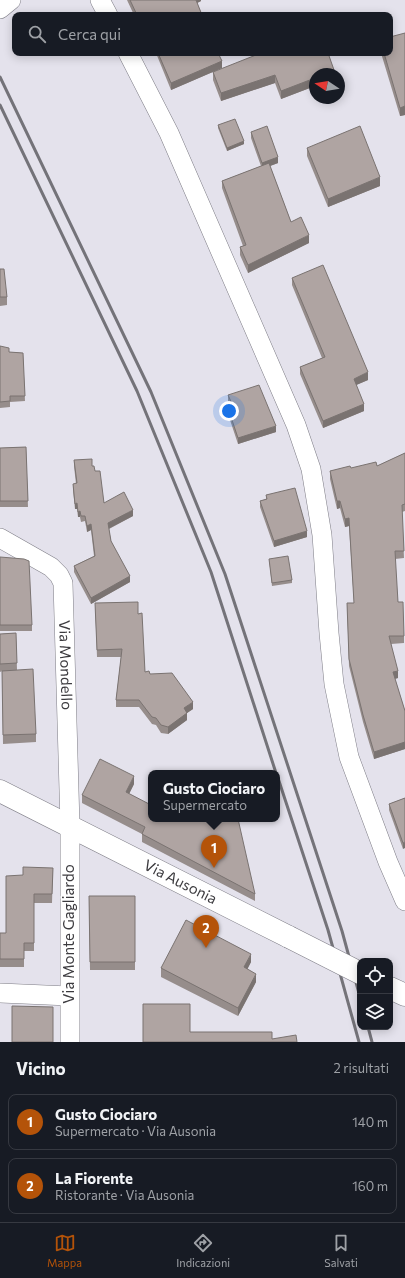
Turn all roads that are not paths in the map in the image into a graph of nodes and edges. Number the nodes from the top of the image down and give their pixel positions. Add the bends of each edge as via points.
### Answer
1 (11, 0) edge
2 (100, 0) edge
3 (0, 9) edge
4 (106, 12) edge
5 (130, 56) edge
6 (0, 538) edge
7 (0, 791) edge
8 (70, 825) junction
9 (405, 901) edge
10 (357, 971) edge
11 (0, 993) edge
12 (69, 996) junction
13 (70, 1042) edge

1 - 3 street
2 - 4 street
5 - 9 street via 169,133 296,425 311,469 322,536 334,684 349,757
6 - 8 street, Via Mondello via 51,567 59,574 63,583
7 - 8 street, Via Ausonia
8 - 10 street, Via Ausonia, bridge
8 - 12 street, Via Monte Gagliardo
11 - 12 street
12 - 13 street, Via Monte Gagliardo

